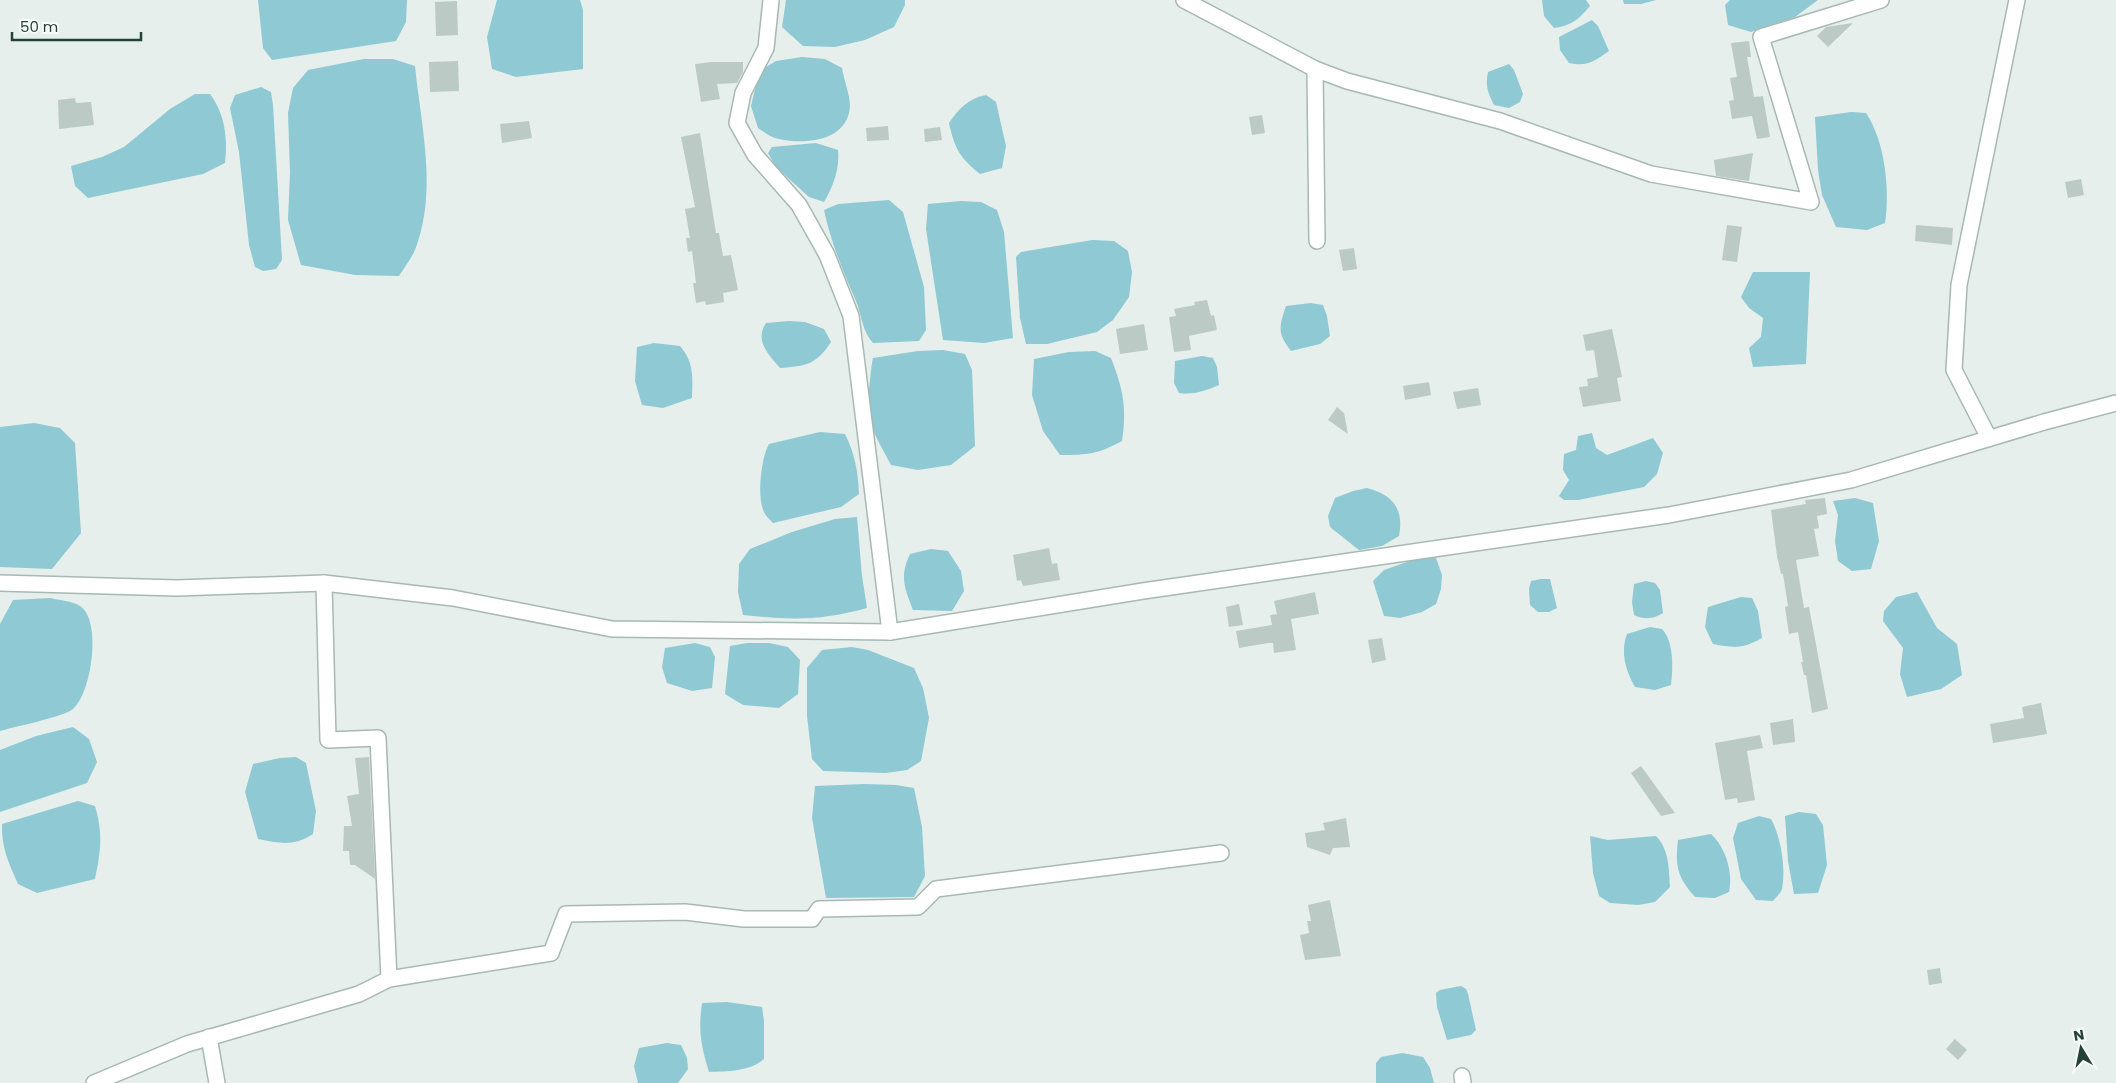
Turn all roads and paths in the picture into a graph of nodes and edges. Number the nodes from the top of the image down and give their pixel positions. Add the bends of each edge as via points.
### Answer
1 (771, 0) edge
2 (1184, 0) edge
3 (1881, 0) edge
4 (2017, 0) edge
5 (1315, 70) junction
6 (1317, 241) dead end
7 (2116, 402) edge
8 (1989, 438) junction
9 (0, 583) edge
10 (324, 583) junction
11 (890, 632) junction
12 (1220, 852) dead end
13 (389, 979) junction
14 (209, 1037) junction
15 (94, 1083) edge
16 (217, 1083) edge

1 - 11 street via 766,48 743,93 736,123 755,156 799,205 827,255 851,316
2 - 5 street
3 - 5 street via 1761,38 1811,202 1651,174 1500,122
4 - 8 street via 1959,285 1954,370
5 - 6 street
7 - 8 street
8 - 11 street via 1851,480 1669,516 1143,591
9 - 10 street via 177,588
10 - 11 street via 453,598 612,629
10 - 13 street via 328,740 378,738
12 - 13 street via 936,889 918,907 819,909 812,919 744,919 685,912 566,914 551,953
13 - 14 street via 359,994
14 - 15 street
14 - 16 street

